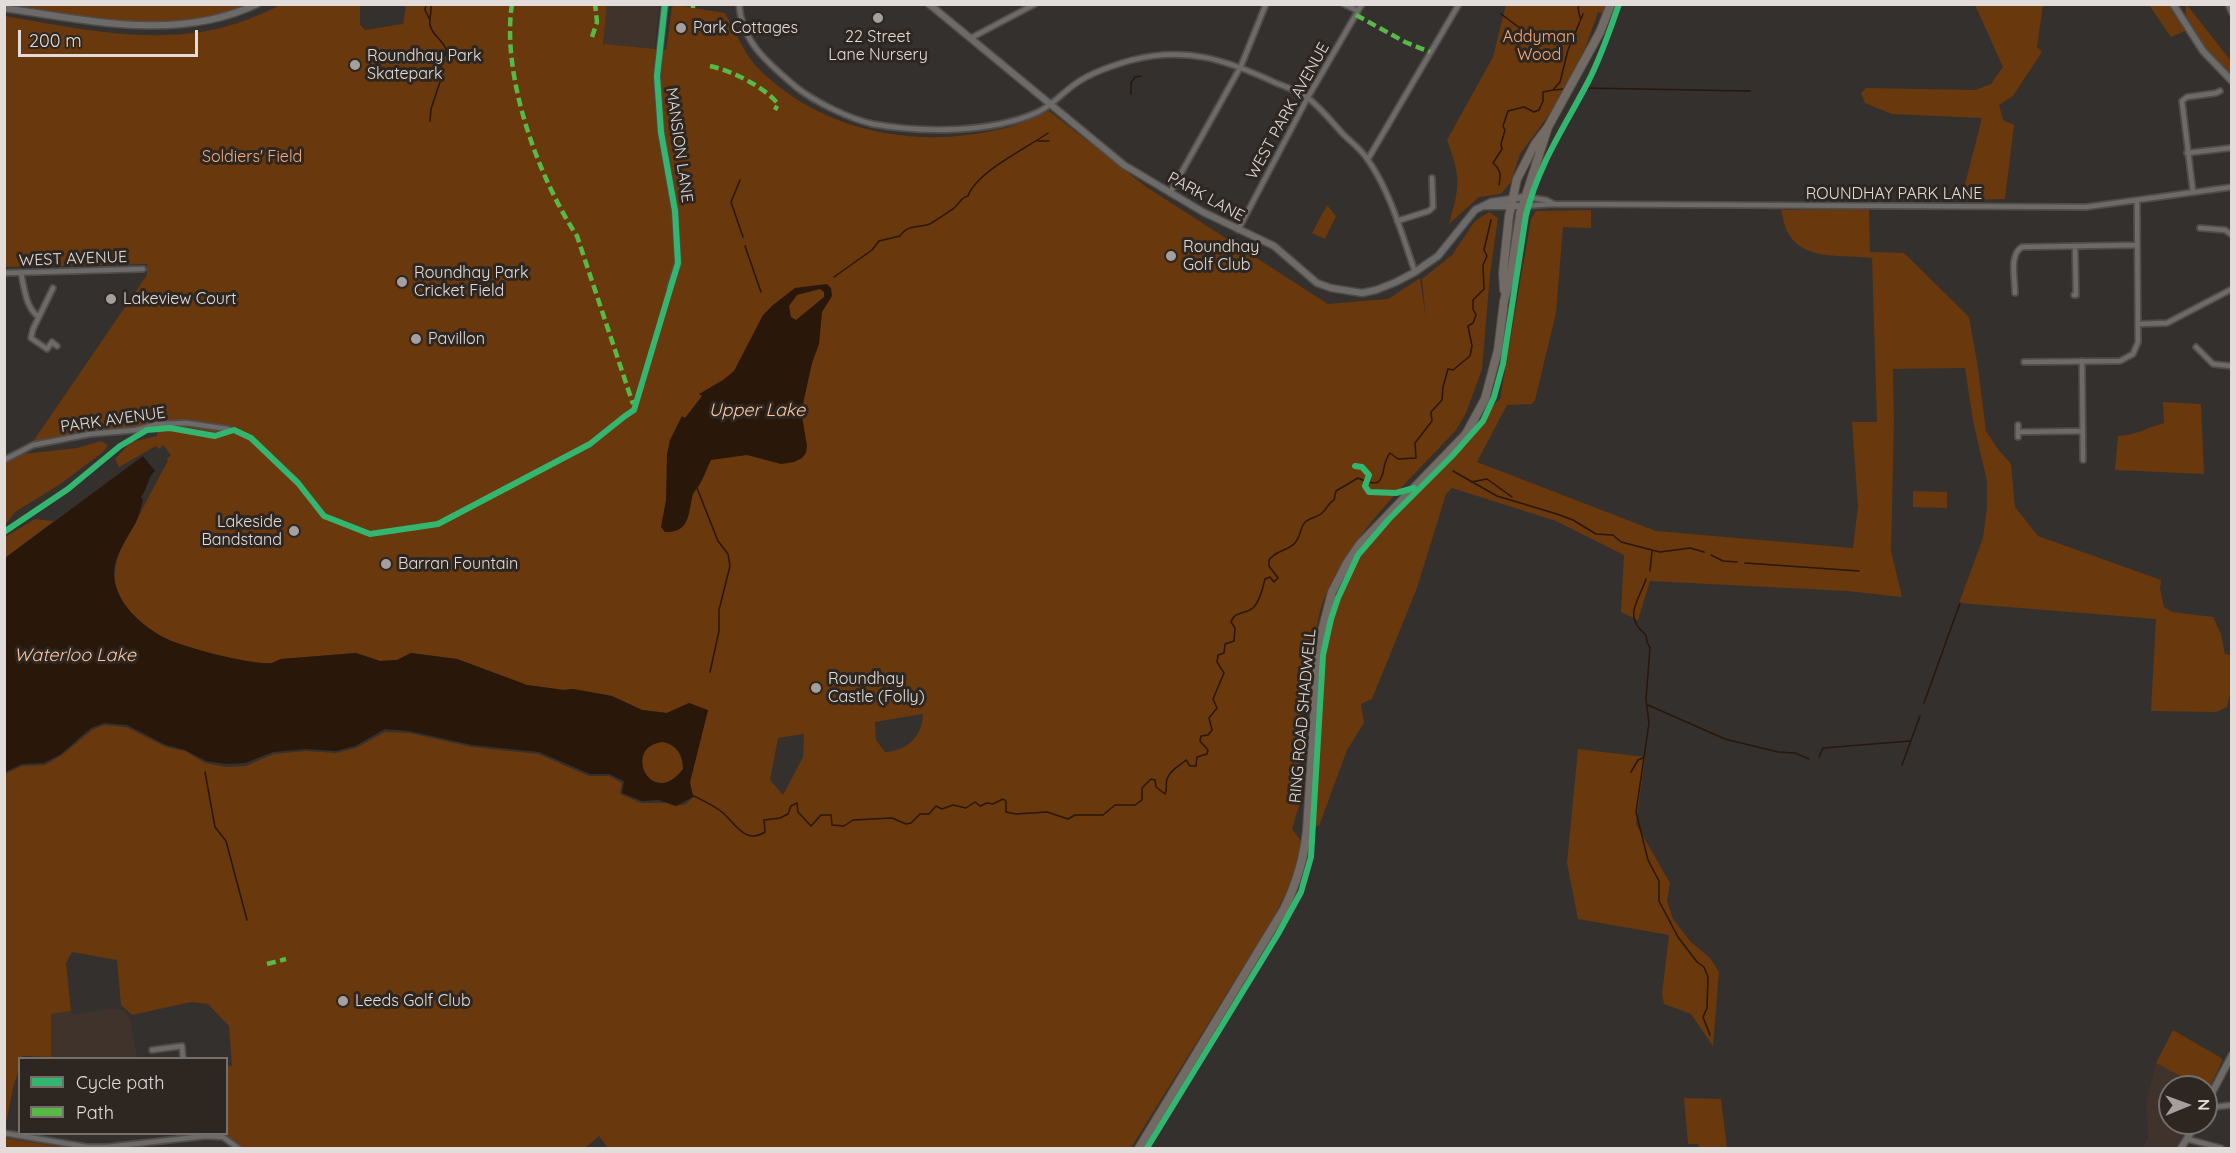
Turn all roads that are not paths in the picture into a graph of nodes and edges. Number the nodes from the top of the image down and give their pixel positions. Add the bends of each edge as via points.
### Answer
1 (257, 4) edge
2 (665, 4) edge
3 (739, 4) edge
4 (929, 4) edge
5 (1035, 4) edge
6 (1266, 4) edge
7 (1344, 4) edge
8 (1362, 4) edge
9 (1459, 4) edge
10 (1611, 4) edge
11 (2228, 4) edge
12 (2176, 5) edge
13 (4, 8) edge
14 (1358, 11) junction
15 (2232, 14) edge
16 (971, 38) junction
17 (1241, 66) junction
18 (2232, 81) edge
19 (2220, 91) dead end
20 (1308, 97) junction
21 (1050, 104) junction
22 (1548, 127) junction
23 (2230, 148) edge
24 (2187, 153) junction
25 (1368, 159) junction
26 (1432, 178) dead end
27 (2232, 186) edge
28 (2193, 192) junction
29 (1170, 194) junction
30 (2137, 200) junction
31 (1523, 201) junction
32 (1512, 202) junction
33 (1554, 204) junction
34 (1397, 221) junction
35 (2200, 228) dead end
36 (1238, 230) junction
37 (2232, 236) edge
38 (2138, 245) junction
39 (2075, 246) junction
40 (143, 269) dead end
41 (1415, 272) junction
42 (4, 273) edge
43 (21, 273) junction
44 (670, 287) dead end
45 (53, 288) dead end
46 (2231, 290) edge
47 (2016, 293) dead end
48 (2074, 295) dead end
49 (1504, 301) junction
50 (39, 317) junction
51 (2138, 324) junction
52 (57, 346) dead end
53 (2196, 347) dead end
54 (2024, 362) dead end
55 (2082, 362) junction
56 (2232, 366) edge
57 (2018, 425) dead end
58 (228, 429) dead end
59 (2082, 431) junction
60 (4, 460) edge
61 (2083, 460) dead end
62 (152, 1050) dead end
63 (2232, 1055) edge
64 (183, 1057) edge
65 (2218, 1082) edge
66 (21, 1135) edge
67 (2189, 1135) edge
68 (2187, 1139) junction
69 (2218, 1148) edge
70 (238, 1149) edge
71 (1139, 1149) edge
72 (2181, 1149) edge

1 - 13 street via 213,20 173,26 118,24
2 - 44 street, MANSION LANE via 657,76 661,132 675,211 678,263
3 - 21 street via 746,35 775,69 809,97 871,123 959,129 1006,123 1040,112
4 - 16 street, PARK LANE
5 - 16 street
6 - 17 street
7 - 14 street
8 - 14 street, WEST PARK AVENUE
9 - 25 street
10 - 22 highway
11 - 15 street
12 - 18 street via 2203,51
14 - 20 street, WEST PARK AVENUE
16 - 21 street, PARK LANE
17 - 20 street
17 - 21 street via 1217,58 1155,55 1095,73
17 - 29 street
19 - 24 street via 2182,101
20 - 25 street
20 - 36 street, WEST PARK AVENUE
21 - 29 street, PARK LANE via 1124,165
22 - 31 highway, RING ROAD SHADWELL
22 - 32 highway, RING ROAD SHADWELL via 1524,164
23 - 24 street
24 - 28 street
25 - 34 street
26 - 34 street via 1433,207
27 - 28 street, ROUNDHAY PARK LANE
28 - 30 street, ROUNDHAY PARK LANE
29 - 36 street, PARK LANE
30 - 33 street, ROUNDHAY PARK LANE via 2086,207
30 - 38 street
31 - 32 street, PARK LANE
31 - 33 street, ROUNDHAY PARK LANE
31 - 33 street, ROUNDHAY PARK LANE via 1546,200
31 - 49 highway, RING ROAD SHADWELL
32 - 41 street, PARK LANE via 1491,202 1469,215 1438,256
32 - 49 highway, RING ROAD SHADWELL via 1503,273
34 - 41 street
35 - 37 street via 2220,229
36 - 41 street, PARK LANE via 1274,246 1317,283 1346,292 1376,290
38 - 39 street
38 - 51 street
39 - 47 street via 2019,248 2014,256
39 - 48 street
40 - 43 street, WEST AVENUE
42 - 43 street, WEST AVENUE
43 - 50 street via 25,295
45 - 50 street
46 - 51 street via 2167,323
49 - 71 highway, RING ROAD SHADWELL via 1494,368 1476,418 1450,451 1360,544 1332,592 1318,655 1307,830 1297,881 1284,909
50 - 52 street via 31,338 47,349 52,342
51 - 55 street via 2136,348 2127,359
53 - 56 street via 2213,364
54 - 55 street
55 - 59 street
57 - 59 street via 2018,435
58 - 60 street, PARK AVENUE via 158,424 33,445
59 - 61 street
62 - 64 street via 182,1046
63 - 65 street
66 - 70 street via 87,1147 223,1137
67 - 68 street
68 - 69 street
68 - 72 street

